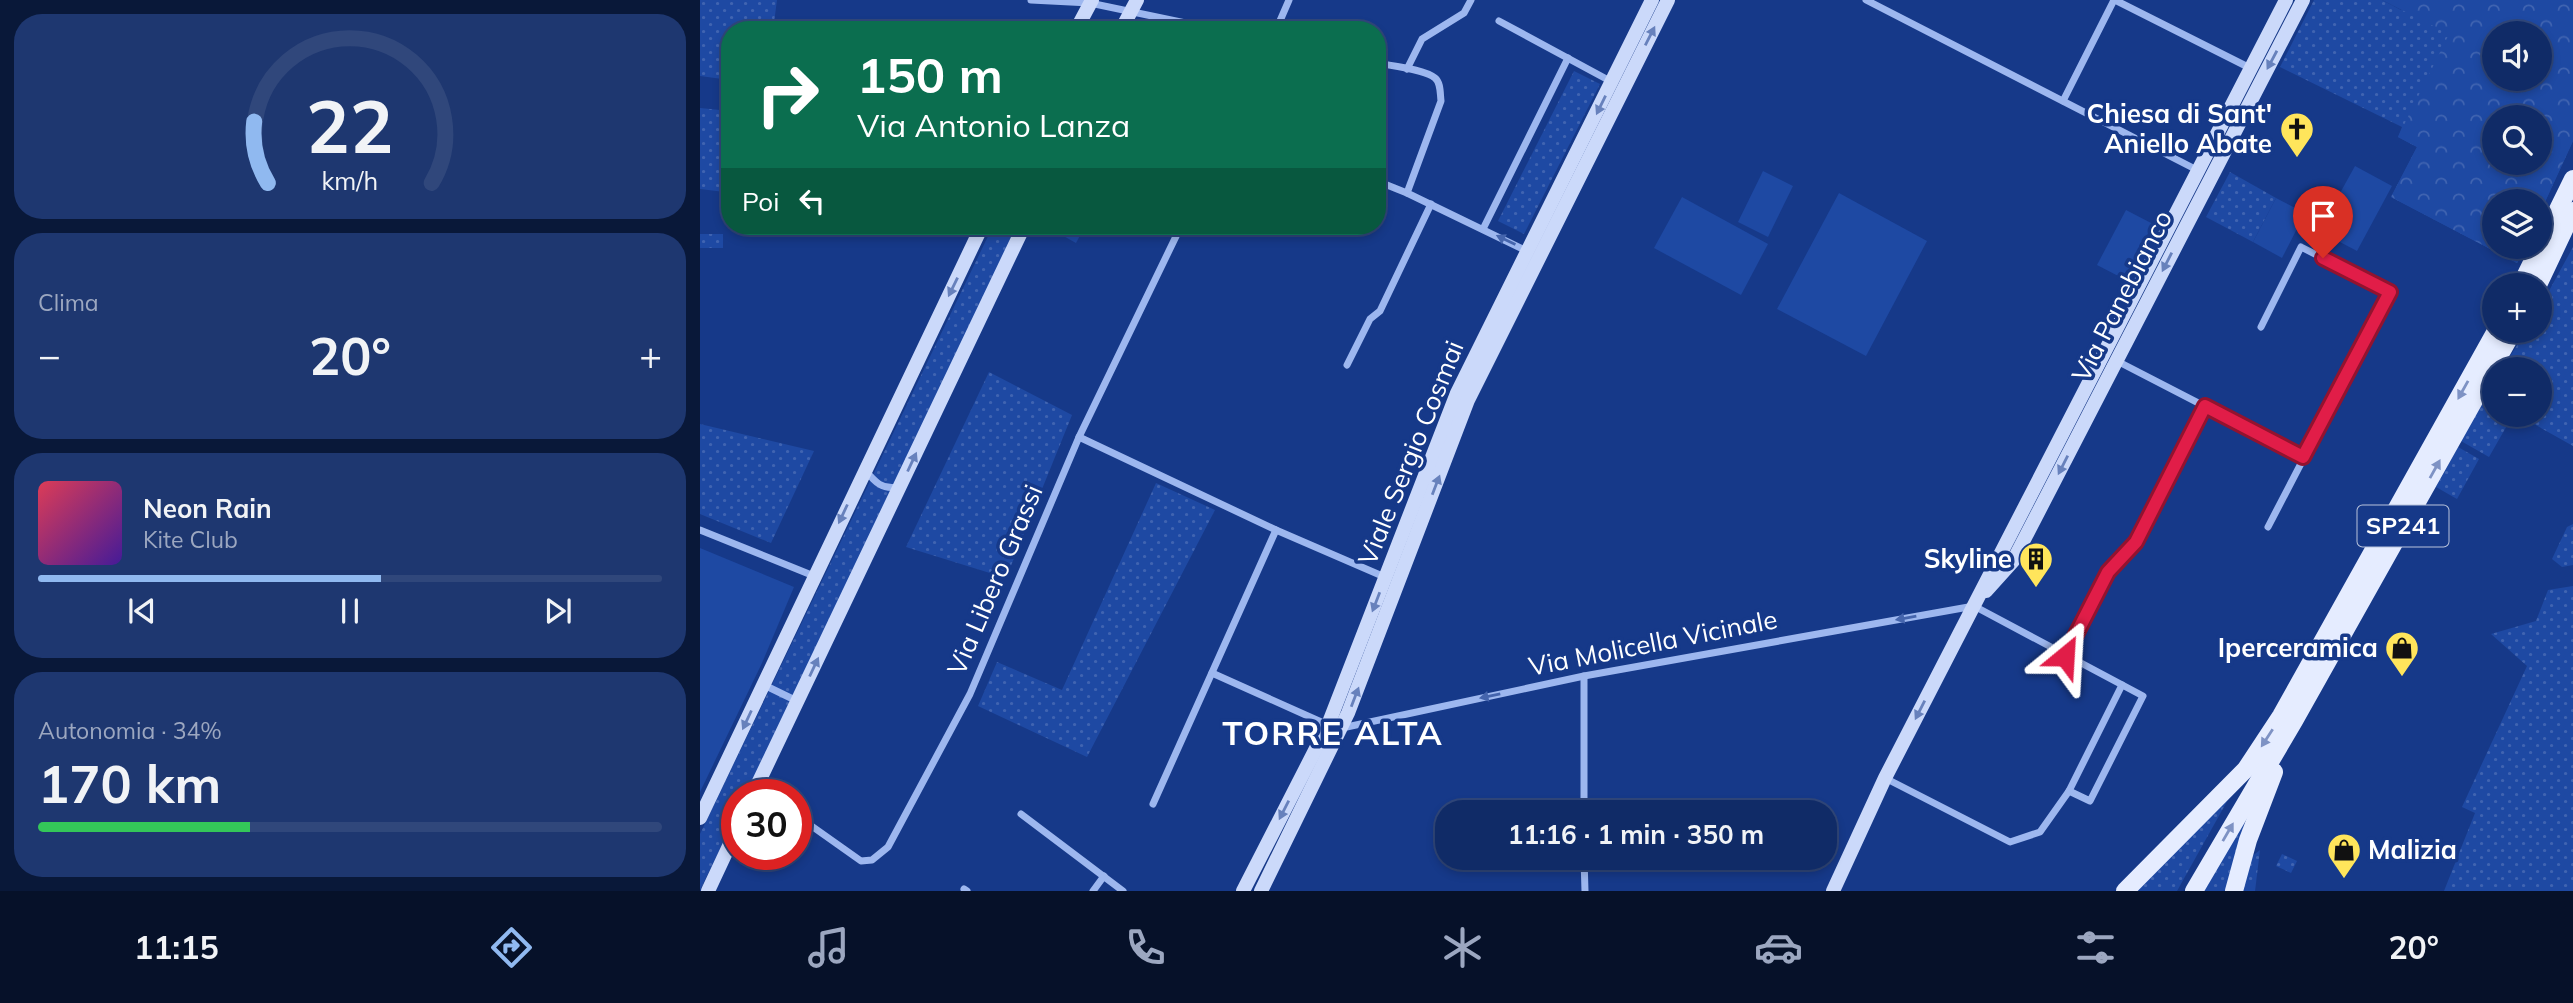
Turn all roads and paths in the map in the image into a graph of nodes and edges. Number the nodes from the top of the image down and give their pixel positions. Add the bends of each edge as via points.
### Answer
1 (1031, 0) edge
2 (1289, 0) edge
3 (1471, 0) edge
4 (1652, 0) edge
5 (1668, 0) edge
6 (1866, 0) edge
7 (2114, 0) edge
8 (2286, 0) edge
9 (2304, 0) edge
10 (1091, 2) edge
11 (1135, 6) edge
12 (1081, 21) edge
13 (1188, 21) edge
14 (1280, 21) edge
15 (1499, 21) dead end
16 (1568, 58) junction
17 (1386, 65) edge
18 (2251, 68) junction
19 (1407, 69) junction
20 (1612, 82) junction
21 (2063, 101) junction
22 (2205, 174) junction
23 (2573, 179) edge
24 (1386, 185) edge
25 (1407, 193) junction
26 (1431, 204) junction
27 (2573, 211) edge
28 (1483, 229) junction
29 (978, 235) edge
30 (1020, 235) edge
31 (1177, 235) edge
32 (1529, 252) junction
33 (2527, 273) edge
34 (2544, 273) edge
35 (2261, 327) dead end
36 (2489, 343) edge
37 (2506, 343) edge
38 (2116, 360) junction
39 (1347, 365) dead end
40 (2205, 406) junction
41 (1079, 437) junction
42 (2303, 457) junction
43 (864, 470) junction
44 (900, 487) junction
45 (2268, 527) dead end
46 (700, 530) edge
47 (1276, 530) junction
48 (814, 576) junction
49 (1385, 577) junction
50 (1399, 583) junction
51 (1973, 606) junction
52 (2065, 656) junction
53 (1212, 673) junction
54 (1584, 676) junction
55 (2120, 684) junction
56 (764, 685) junction
57 (798, 701) junction
58 (2294, 721) junction
59 (1335, 727) junction
60 (1885, 778) junction
61 (765, 779) edge
62 (2068, 790) junction
63 (1584, 800) edge
64 (1153, 804) dead end
65 (1021, 814) dead end
66 (700, 818) edge
67 (812, 826) edge
68 (721, 863) edge
69 (1584, 870) edge
70 (1839, 873) junction
71 (1104, 877) junction
72 (708, 891) edge
73 (1093, 891) edge
74 (1124, 891) edge
75 (1243, 891) edge
76 (1261, 891) edge
77 (1585, 891) edge
78 (1833, 891) edge
79 (1844, 891) edge
80 (2124, 891) edge
81 (2194, 891) edge
82 (2234, 891) edge

1 - 10 street
2 - 14 street
3 - 19 street via 1464,13 1422,39
4 - 20 street, Viale Sergio Cosmai
50 -> 5 street, Viale Sergio Cosmai via 1468,400
6 - 21 street
7 - 18 street
7 - 21 street
8 - 18 street, Via Panebianco
9 -> 22 street, Via Panebianco
10 - 11 street
10 - 12 street
11 - 13 street
15 - 16 street
16 - 20 street
16 - 28 street
17 - 19 street
18 - 22 street, Via Panebianco
19 - 25 street via 1435,78 1441,100
20 -> 32 street, Viale Sergio Cosmai
21 - 22 street
22 -> 38 street, Via Panebianco
22 - 51 street, Via Panebianco
23 - 33 main road
24 - 25 street
25 - 26 street
26 - 28 street
26 - 39 street via 1380,311 1370,319
27 - 34 main road
32 -> 28 street
29 -> 43 street
44 -> 30 street
31 - 41 street, Via Libero Grassi
32 - 49 street, Viale Sergio Cosmai via 1457,393
35 - 42 street via 2301,247 2390,292
36 -> 80 main road via 2281,716 2246,769
58 -> 37 main road, SP241
38 - 40 street
38 -> 51 street, Via Panebianco via 2013,562
40 - 42 street
40 - 52 street via 2136,542 2108,572
41 - 47 street
41 - 67 street, Via Libero Grassi via 970,694 888,847 872,860 861,861
42 - 45 street
43 - 44 street via 887,489
43 -> 48 street
57 -> 44 street
46 - 48 street
47 - 49 street
47 - 53 street
48 - 56 street
49 - 50 street
49 -> 59 street, Viale Sergio Cosmai
59 -> 50 street, Viale Sergio Cosmai
51 - 52 street
51 -> 54 street, Via Molicella Vicinale
51 -> 60 street, Via Panebianco
52 - 55 street
53 - 59 street
53 - 64 street
54 -> 59 street, Via Molicella Vicinale
54 - 63 street
55 - 62 street
55 - 62 street via 2143,696 2090,801
56 - 57 street
56 -> 66 street
57 - 61 street
81 -> 58 main road, SP241
58 - 82 main road via 2248,840
59 -> 75 street, Viale Sergio Cosmai
59 - 76 street, Viale Sergio Cosmai
60 - 62 street via 2010,842 2040,832
60 - 70 street, Via Panebianco
65 - 71 street
68 - 72 street
69 - 77 street
70 - 78 street, Via Panebianco
70 - 79 street
71 - 73 street
71 - 74 street

